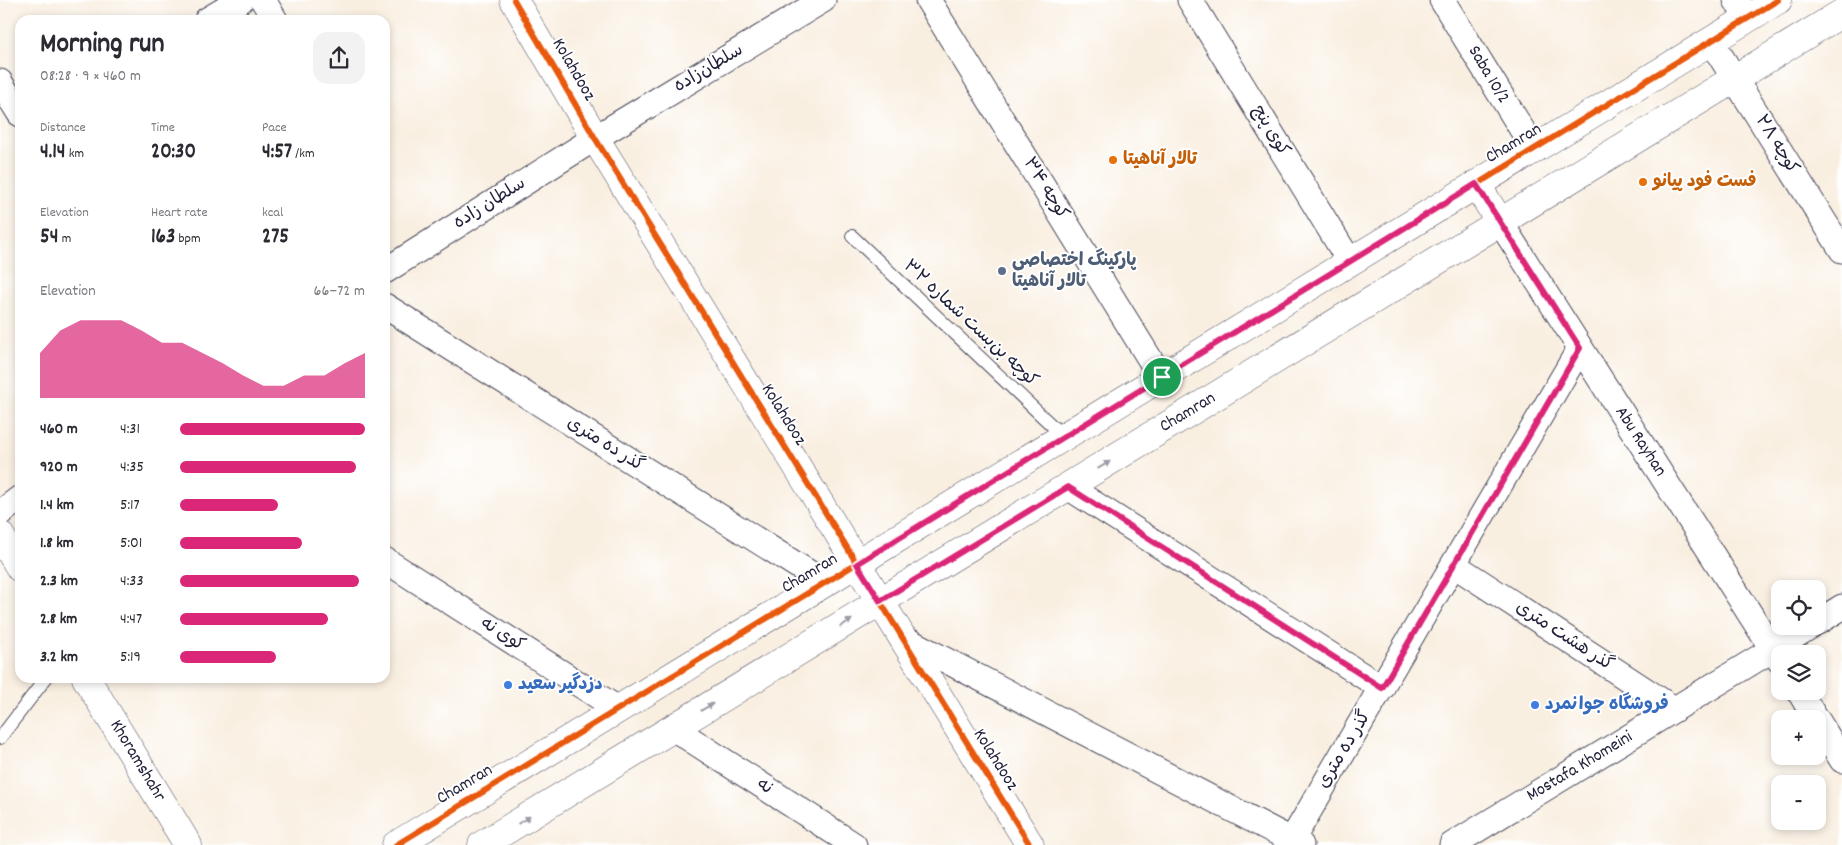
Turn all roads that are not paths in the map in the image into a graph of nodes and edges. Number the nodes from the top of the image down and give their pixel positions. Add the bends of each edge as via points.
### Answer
1 (241, 0) edge
2 (263, 0) edge
3 (514, 0) edge
4 (823, 0) edge
5 (928, 0) edge
6 (1190, 0) edge
7 (1442, 0) edge
8 (1778, 0) edge
9 (1742, 9) edge
10 (1842, 13) edge
11 (216, 15) edge
12 (272, 15) edge
13 (1711, 41) junction
14 (1771, 56) junction
15 (1735, 79) junction
16 (0, 82) edge
17 (15, 106) edge
18 (595, 138) junction
19 (1534, 149) junction
20 (1476, 184) junction
21 (1500, 222) junction
22 (852, 236) dead end
23 (1842, 250) edge
24 (1350, 262) junction
25 (390, 268) edge
26 (390, 309) edge
27 (1580, 348) junction
28 (1162, 377) junction
29 (1064, 437) junction
30 (1068, 487) junction
31 (15, 502) edge
32 (0, 512) edge
33 (0, 536) edge
34 (15, 560) edge
35 (390, 563) edge
36 (857, 564) junction
37 (1454, 564) junction
38 (825, 583) junction
39 (880, 601) junction
40 (1842, 607) edge
41 (1826, 617) edge
42 (1799, 635) edge
43 (902, 636) junction
44 (1788, 645) edge
45 (1771, 647) edge
46 (1771, 658) edge
47 (42, 683) edge
48 (89, 683) edge
49 (1382, 688) junction
50 (618, 709) junction
51 (1674, 709) junction
52 (673, 728) junction
53 (1826, 734) edge
54 (0, 738) edge
55 (1842, 760) edge
56 (1296, 842) edge
57 (188, 845) edge
58 (396, 845) edge
59 (482, 845) edge
60 (854, 845) edge
61 (1030, 845) edge
62 (1452, 845) edge

1 - 11 street
2 - 12 street
3 - 18 street, Kolahdooz
4 - 18 street, سلطان‌زاده
5 - 28 street, کوچه ۳۴
6 - 24 street, کوی پنج
7 - 19 street, Saba 10/2
8 - 9 street, Chamran
9 - 13 street, Chamran
9 - 14 street
10 - 14 street, Chamran
13 - 15 street, کوچه ۲۸
13 - 19 street, Chamran
14 - 15 street, Chamran
15 - 21 street, Chamran
15 - 23 street, کوچه ۲۸
16 - 17 street
18 - 25 street, سلطان زاده
18 - 36 street, Kolahdooz
19 - 20 street, Chamran
20 - 21 street
20 - 24 street, Chamran
21 - 27 street, Abu Rayhan
30 -> 21 street, Chamran
22 - 29 lane, کوچه بن‌بست شماره ۳۲
24 - 28 street, Chamran
26 - 38 street, گذر ده متری
27 - 37 street, گذر ده متری
27 - 45 street, Abu Rayhan
28 - 29 street, Chamran
29 - 36 street, Chamran
30 - 39 street, Chamran
30 - 49 street
31 - 32 street
33 - 34 street
35 - 50 street, کوی نه
36 - 38 street, Chamran
36 - 39 street, Kolahdooz
37 - 49 street, گذر ده متری
37 - 51 street, گذر هشت متری
38 - 50 street, Chamran
39 - 43 street, Kolahdooz
52 -> 39 street, Chamran
40 - 41 street
42 - 44 street, Mostafa Khomeini
43 - 56 street, گذر ده متری
43 - 61 street, Kolahdooz
46 - 51 street, Mostafa Khomeini
47 - 54 lane
48 - 57 street, Khoramshahr
49 - 56 street, گذر ده متری
50 - 58 street, Chamran
51 - 62 street, Mostafa Khomeini
59 -> 52 street, Chamran
52 - 60 street, نه
53 - 55 street

